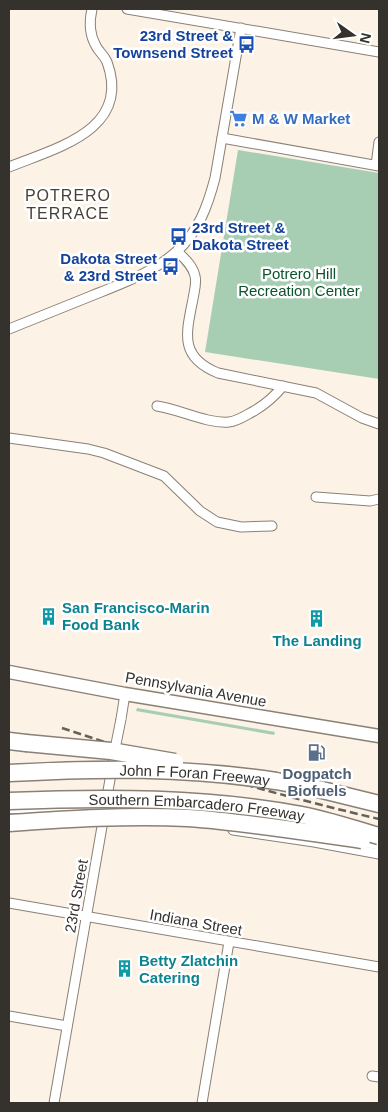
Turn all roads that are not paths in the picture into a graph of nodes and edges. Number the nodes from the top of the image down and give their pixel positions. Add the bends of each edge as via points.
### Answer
1 (92, 9) edge
2 (127, 9) edge
3 (241, 28) junction
4 (379, 52) edge
5 (222, 138) junction
6 (379, 142) edge
7 (378, 166) edge
8 (9, 167) edge
9 (177, 251) junction
10 (9, 329) edge
11 (283, 386) junction
12 (157, 406) dead end
13 (379, 424) edge
14 (9, 438) edge
15 (316, 497) dead end
16 (379, 499) edge
17 (272, 526) dead end
18 (9, 672) edge
19 (125, 694) junction
20 (379, 736) edge
21 (9, 741) edge
22 (9, 773) edge
23 (276, 781) junction
24 (9, 801) edge
25 (379, 804) edge
26 (105, 807) junction
27 (9, 809) edge
28 (202, 820) junction
29 (9, 823) edge
30 (379, 836) edge
31 (379, 844) edge
32 (379, 854) edge
33 (9, 903) edge
34 (87, 917) junction
35 (229, 942) junction
36 (379, 967) edge
37 (9, 1016) edge
38 (67, 1026) junction
39 (54, 1103) edge
40 (202, 1103) edge

1 - 8 street via 90,32 104,56 112,81 107,110 100,121 69,143
2 - 3 street
3 - 4 street
3 - 5 street
5 - 7 street
5 - 9 street via 210,199 202,218
6 - 7 street
9 - 10 street via 127,282
9 - 11 street via 196,277 187,328 188,343 197,362 218,374
11 - 12 street via 273,399 230,422 217,422
11 - 13 street via 316,393
14 - 17 street via 104,453 164,476 200,511 217,522 241,527
15 - 16 street
18 - 19 main road, Pennsylvania Avenue
19 - 20 main road, Pennsylvania Avenue
19 - 26 street, 23rd Street, bridge
21 - 23 highway, bridge via 111,750
22 - 23 highway, John F Foran Freeway, bridge via 163,770
23 - 25 highway, John F Foran Freeway
24 - 30 highway, Southern Embarcadero Freeway, bridge via 118,798 214,804 303,815
26 - 27 street
26 - 28 street
26 - 34 street, 23rd Street
28 - 31 street via 233,820
28 - 32 street via 231,830
29 - 31 highway, bridge via 117,817 188,818
33 - 34 street, Indiana Street
34 - 35 street, Indiana Street
34 - 38 street, 23rd Street
35 - 36 street, Indiana Street
35 - 40 street
37 - 38 street
38 - 39 street, 23rd Street

